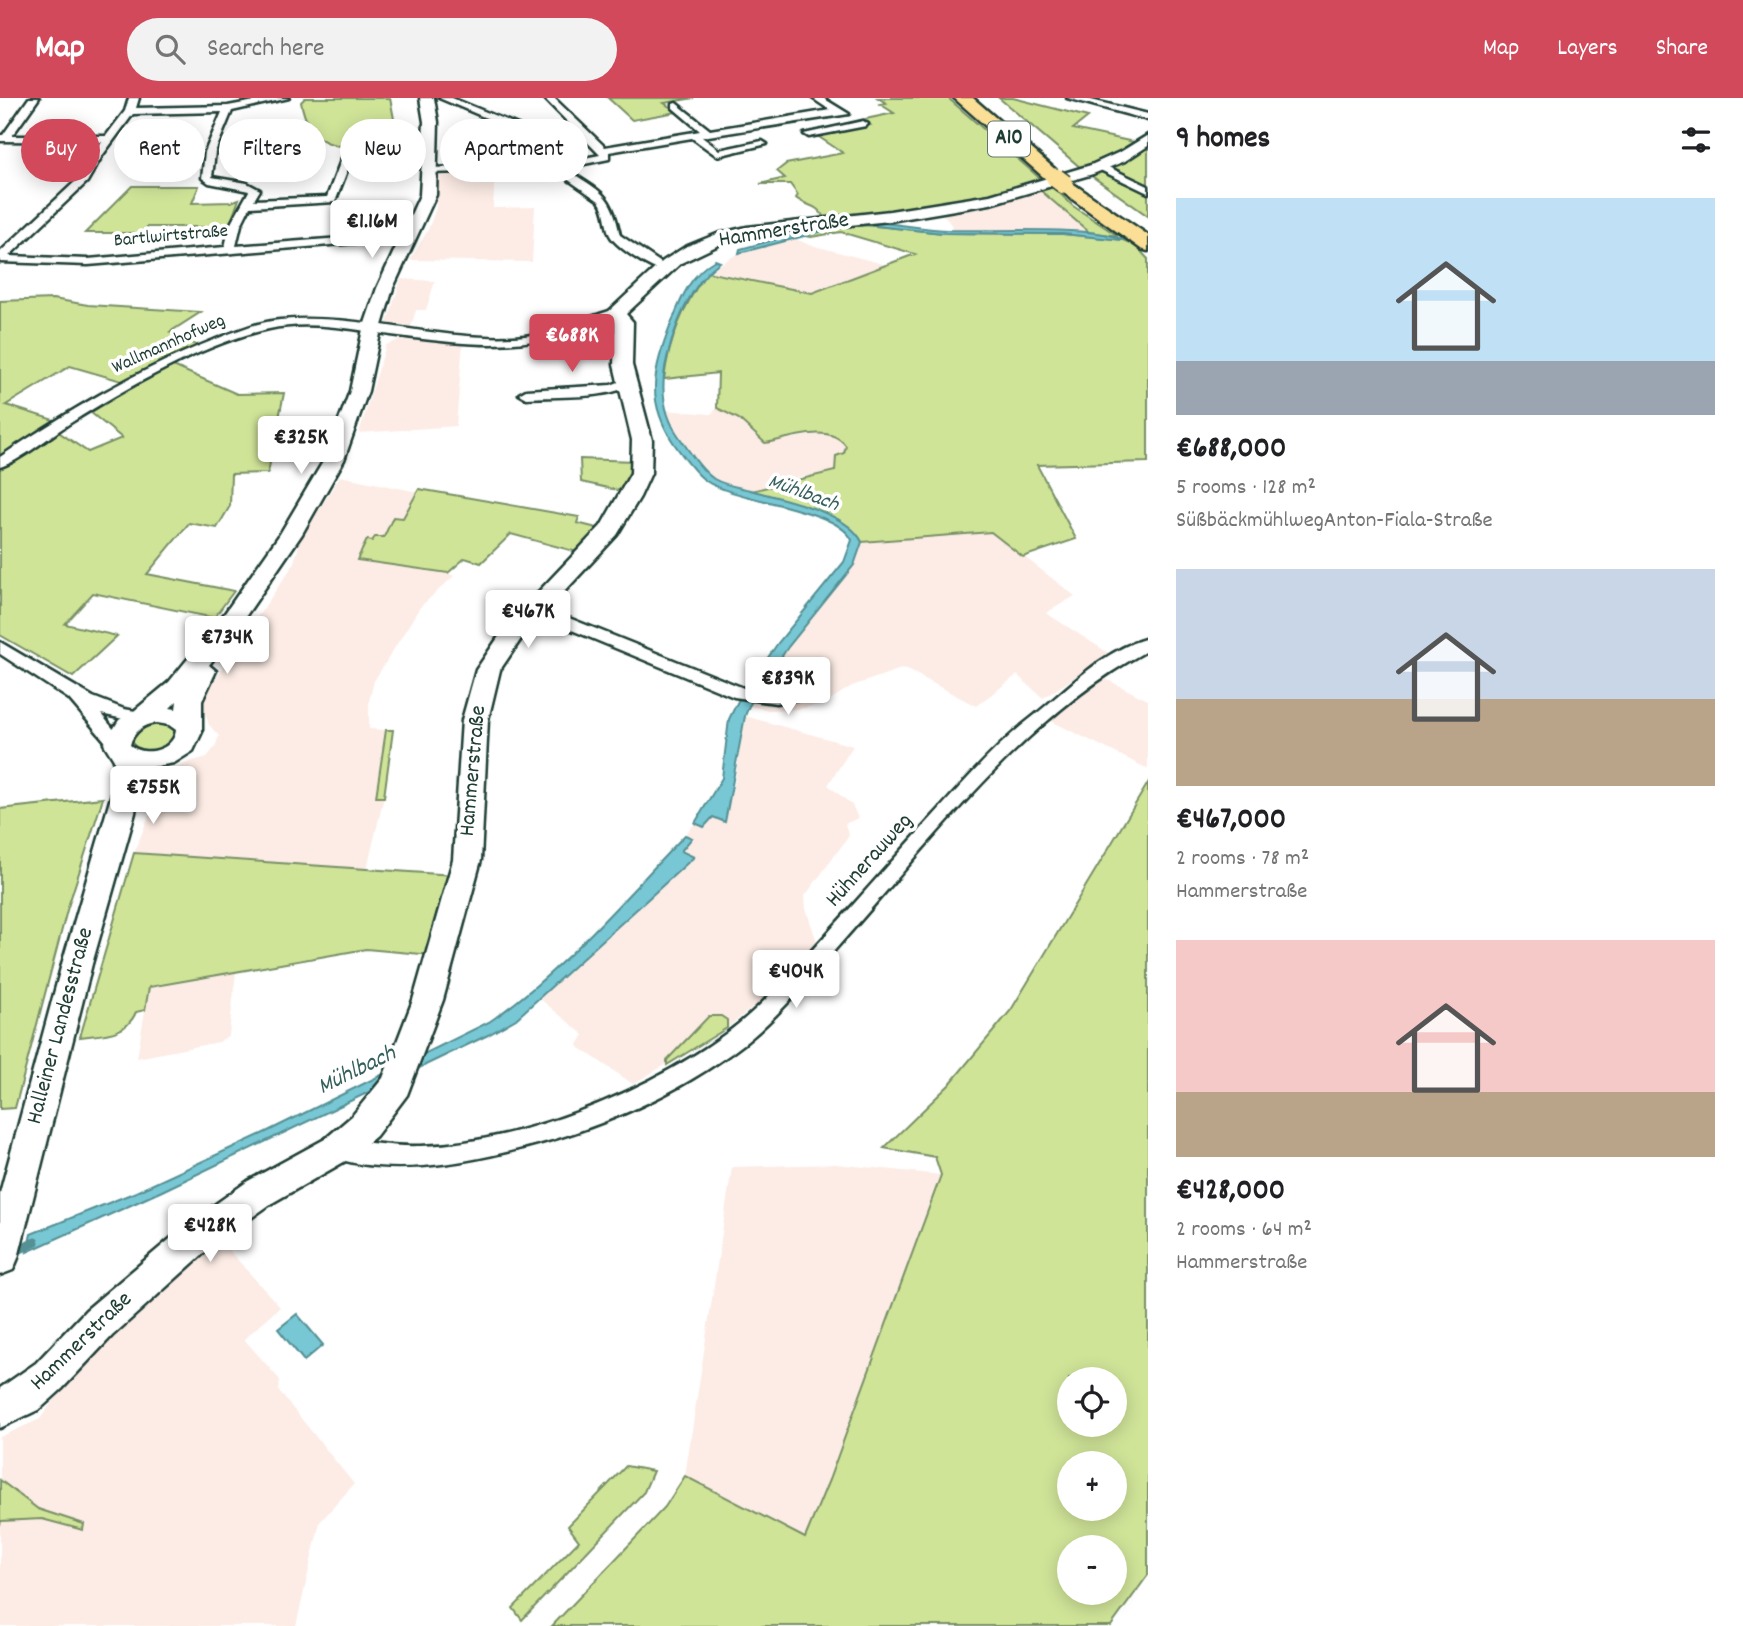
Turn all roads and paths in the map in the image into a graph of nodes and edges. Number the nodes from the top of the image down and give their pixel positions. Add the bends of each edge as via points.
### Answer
1 (34, 98) edge
2 (134, 98) edge
3 (285, 98) edge
4 (427, 98) edge
5 (444, 98) edge
6 (549, 98) edge
7 (817, 98) edge
8 (964, 98) edge
9 (982, 98) edge
10 (1072, 98) edge
11 (676, 106) dead end
12 (229, 109) junction
13 (130, 111) junction
14 (839, 111) junction
15 (1148, 117) edge
16 (499, 119) edge
17 (708, 133) junction
18 (809, 134) dead end
19 (694, 135) junction
20 (3, 138) edge
21 (109, 139) junction
22 (1148, 139) edge
23 (762, 144) dead end
24 (603, 150) junction
25 (588, 160) edge
26 (1100, 166) junction
27 (430, 171) junction
28 (440, 171) edge
29 (340, 175) edge
30 (1068, 178) junction
31 (578, 182) edge
32 (1148, 190) edge
33 (247, 201) junction
34 (413, 229) junction
35 (1143, 238) edge
36 (345, 240) junction
37 (230, 249) junction
38 (399, 254) junction
39 (0, 258) edge
40 (663, 269) junction
41 (616, 313) junction
42 (372, 332) junction
43 (626, 383) junction
44 (526, 394) dead end
45 (0, 463) edge
46 (534, 609) junction
47 (233, 618) junction
48 (1148, 643) edge
49 (0, 647) edge
50 (813, 691) dead end
51 (74, 694) junction
52 (142, 717) junction
53 (187, 725) junction
54 (122, 750) junction
55 (170, 755) junction
56 (104, 875) junction
57 (337, 1149) junction
58 (3, 1247) edge
59 (0, 1409) edge

1 - 20 street
2 - 13 street
3 - 12 street
4 - 27 street, Halleiner Landesstraße
5 - 16 street
6 - 24 street
7 - 14 street
8 - 30 highway, A10
9 - 30 highway, A10
10 - 15 street
11 - 17 street
12 - 13 street
12 - 33 street via 210,152 207,178 244,185
13 - 21 street
14 - 17 street
14 - 18 street via 863,124
17 - 19 street
19 - 23 street via 717,153
19 - 24 street
20 - 21 street
21 - 39 street via 83,180
22 - 26 street, Hammerstraße
24 - 25 street via 606,155 602,158
26 - 32 street
26 - 40 street, Hammerstraße via 1000,198 724,236 692,249
27 - 28 street
27 - 34 street, Halleiner Landesstraße via 428,195
29 - 33 street via 331,200
30 - 35 highway, A10
31 - 40 street via 603,199 615,236
33 - 37 street
34 - 36 street, Bartlwirtstraße
34 - 38 street, Halleiner Landesstraße
36 - 37 street, Bartlwirtstraße
36 - 38 street, Bartlwirtstraße via 383,245
37 - 39 street, Bartlwirtstraße via 73,263
38 - 42 street, Halleiner Landesstraße
40 - 41 street, Hammerstraße via 644,292
41 - 42 street, Wallmannhofweg via 514,341
41 - 43 street, Hammerstraße via 624,322
42 - 45 street, Wallmannhofweg via 337,324 287,323 251,330 120,387
42 - 47 street, Halleiner Landesstraße via 356,402 334,460 291,534
43 - 44 street via 613,389
43 - 46 street, Hammerstraße via 642,440 634,491 609,530
46 - 50 street via 757,698
46 - 57 street, Hammerstraße via 500,650 480,695 467,860 403,1071 364,1126
47 - 52 street, Halleiner Landesstraße via 178,688
47 - 53 street, Halleiner Landesstraße via 197,685
48 - 57 street, Hühnerauweg via 1108,664 1009,744 768,1010 679,1075 620,1107 520,1140 412,1156
49 - 51 street
51 - 52 street via 120,716
51 - 54 street
52 - 53 street via 170,715
52 - 54 street, Halleiner Landesstraße via 120,734
53 - 55 street, Halleiner Landesstraße via 186,743
54 - 55 street via 140,761
54 - 56 street, Halleiner Landesstraße via 130,765 127,789
55 - 56 street, Halleiner Landesstraße via 143,793
56 - 58 street, Halleiner Landesstraße
57 - 59 street, Hammerstraße via 260,1192 201,1234 99,1323 49,1376

